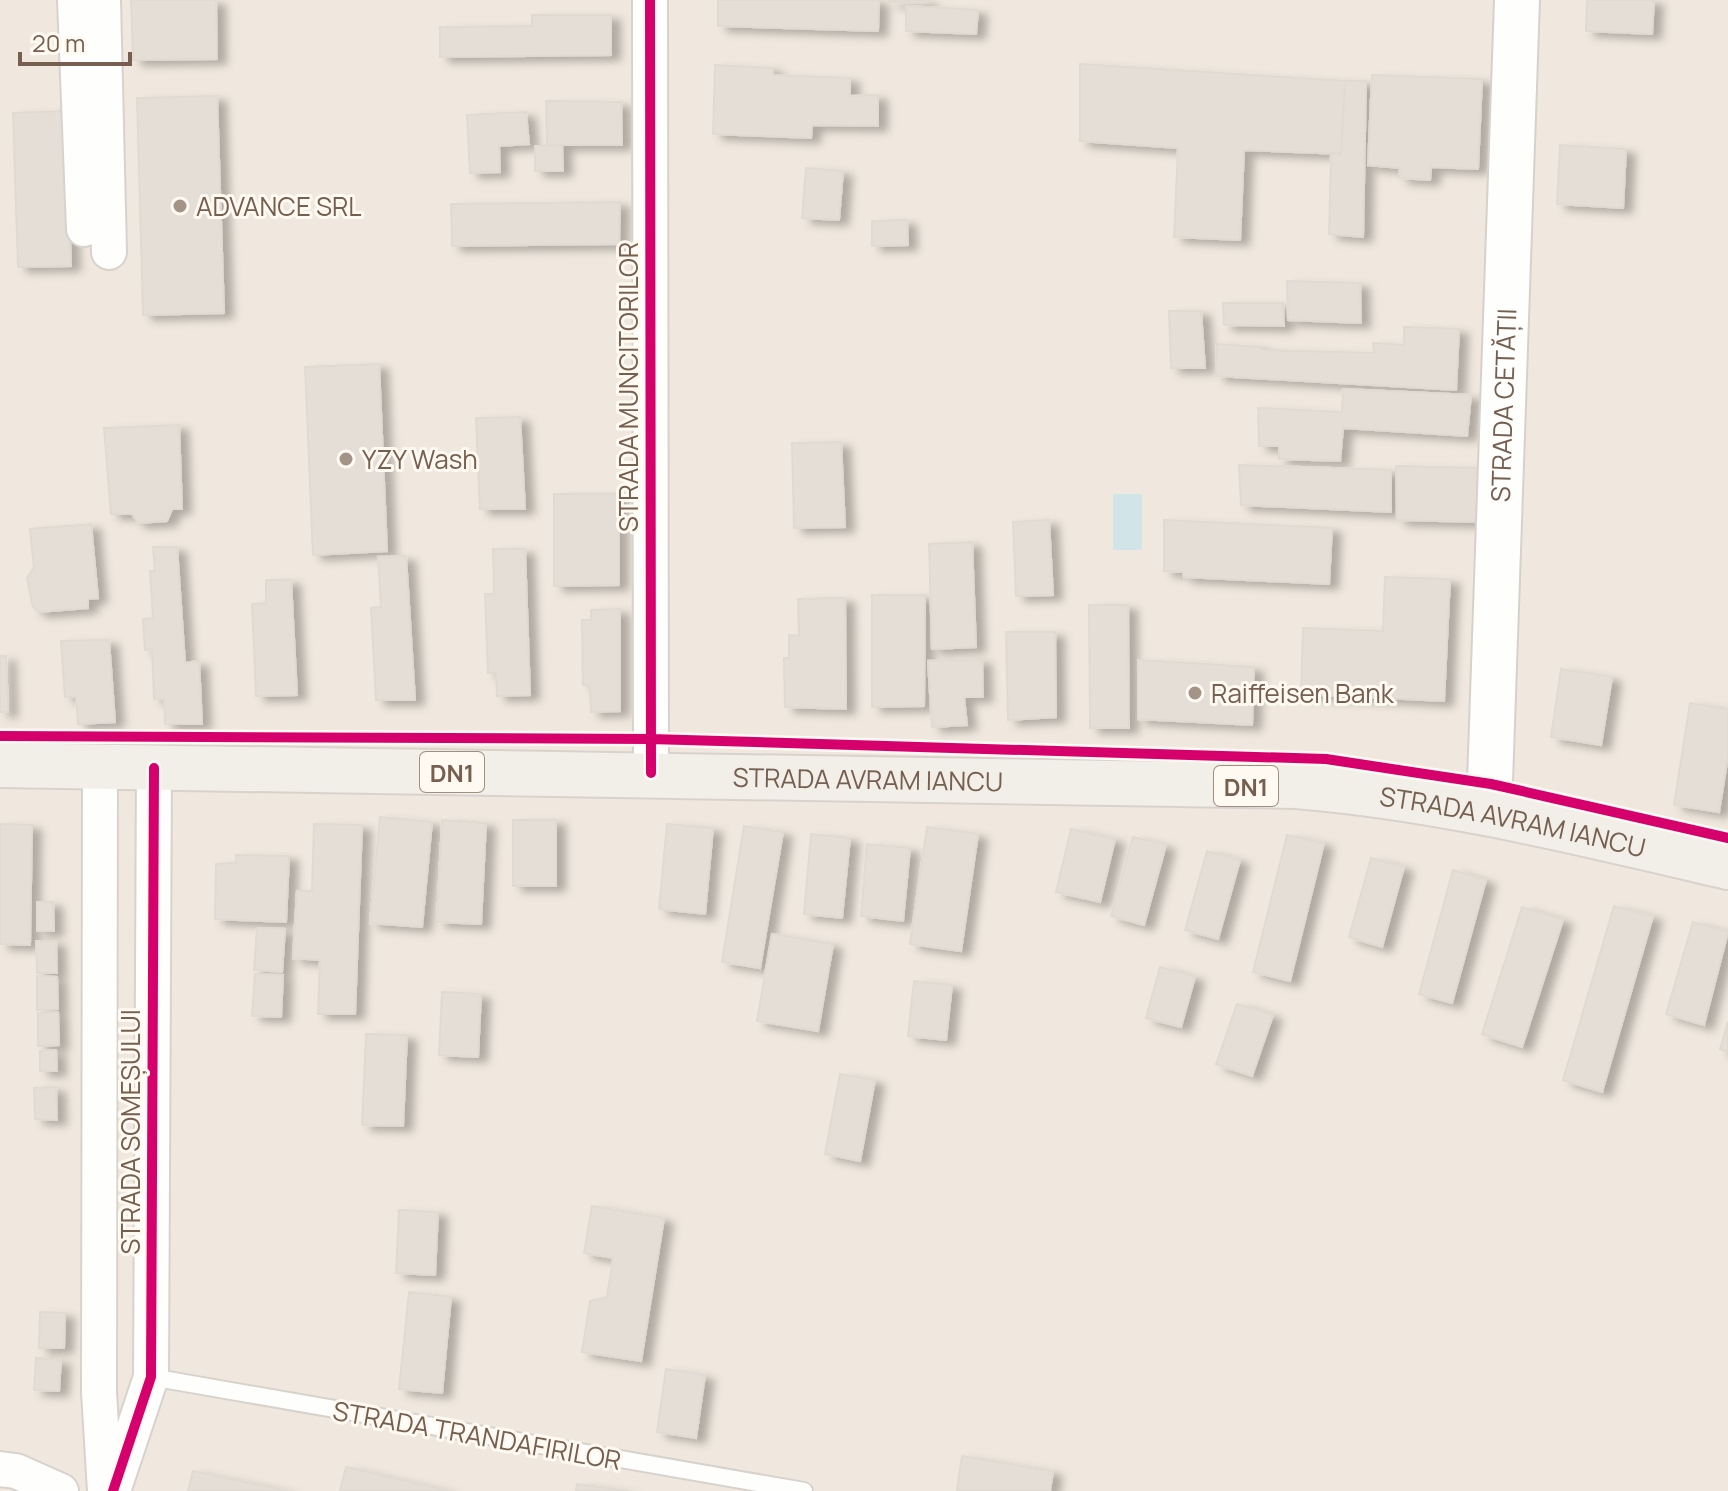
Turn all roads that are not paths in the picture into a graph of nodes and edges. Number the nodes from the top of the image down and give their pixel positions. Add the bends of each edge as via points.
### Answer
1 (75, 0) edge
2 (103, 0) edge
3 (650, 0) edge
4 (1517, 0) edge
5 (84, 229) dead end
6 (109, 252) dead end
7 (0, 765) edge
8 (100, 767) junction
9 (154, 768) junction
10 (651, 773) junction
11 (1489, 811) junction
12 (1728, 867) edge
13 (151, 1377) junction
14 (0, 1469) edge
15 (61, 1491) edge
16 (105, 1491) edge
17 (113, 1491) edge
18 (804, 1491) edge

1 - 5 street
2 - 6 street
3 - 10 street, STRADA MUNCITORILOR
4 - 11 main road, STRADA CETĂȚII
7 - 8 main road, STRADA AVRAM IANCU / DN1
8 - 9 main road, STRADA AVRAM IANCU / DN1
8 - 16 street, STRADA SOMEȘULUI via 99,1392
9 - 10 main road, STRADA AVRAM IANCU / DN1
9 - 13 street, STRADA SOMEȘULUI
10 - 11 main road, STRADA AVRAM IANCU / DN1 via 1296,786
11 - 12 main road, STRADA AVRAM IANCU / DN1
13 - 17 street, STRADA SOMEȘULUI
13 - 18 lane, STRADA TRANDAFIRILOR
14 - 15 street

